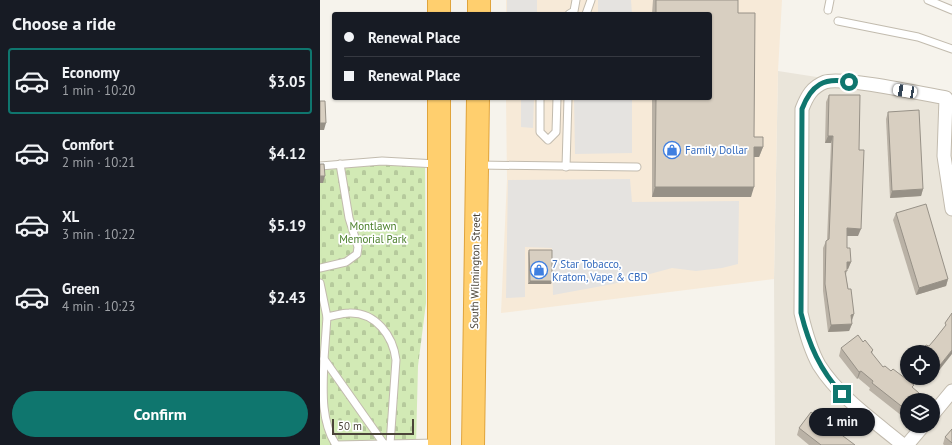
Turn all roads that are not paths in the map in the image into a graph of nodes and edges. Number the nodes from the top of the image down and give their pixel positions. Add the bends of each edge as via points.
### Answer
1 (440, 0) edge
2 (479, 0) edge
3 (576, 0) edge
4 (591, 0) edge
5 (830, 0) edge
6 (928, 0) edge
7 (828, 10) dead end
8 (952, 10) edge
9 (440, 12) edge
10 (479, 12) edge
11 (572, 12) edge
12 (587, 12) edge
13 (838, 20) dead end
14 (952, 49) edge
15 (439, 100) edge
16 (478, 100) edge
17 (540, 100) edge
18 (557, 100) edge
19 (568, 100) edge
20 (340, 164) junction
21 (439, 164) junction
22 (476, 165) junction
23 (320, 166) edge
24 (566, 167) junction
25 (637, 167) dead end
26 (952, 209) edge
27 (320, 268) edge
28 (320, 283) edge
29 (327, 318) junction
30 (324, 359) junction
31 (952, 391) edge
32 (940, 406) edge
33 (917, 433) edge
34 (387, 444) junction
35 (439, 444) edge
36 (336, 445) edge
37 (473, 445) edge
38 (903, 445) edge
39 (907, 445) edge

1 - 9 highway
2 - 10 highway
3 - 11 lane
4 - 12 lane
5 - 7 lane
6 - 8 lane
13 - 14 lane via 918,37
15 - 21 highway
16 - 22 highway, South Wilmington Street
17 - 18 lane via 540,132 548,140 556,132
19 - 24 lane
20 - 21 lane via 382,160
20 - 23 lane
20 - 27 lane via 349,218 358,247 357,254 346,262
21 - 35 highway
22 - 24 lane
22 - 37 highway, South Wilmington Street
24 - 25 lane
26 - 38 street via 944,156 946,98 835,79 816,86 807,95 802,109 801,313 806,332 818,364 830,381
28 - 29 lane
29 - 30 lane
29 - 34 lane via 356,313 376,322 388,335 396,360
30 - 34 lane
30 - 36 lane via 325,417 329,434
31 - 32 street
33 - 39 street
34 - 35 lane
34 - 36 lane

